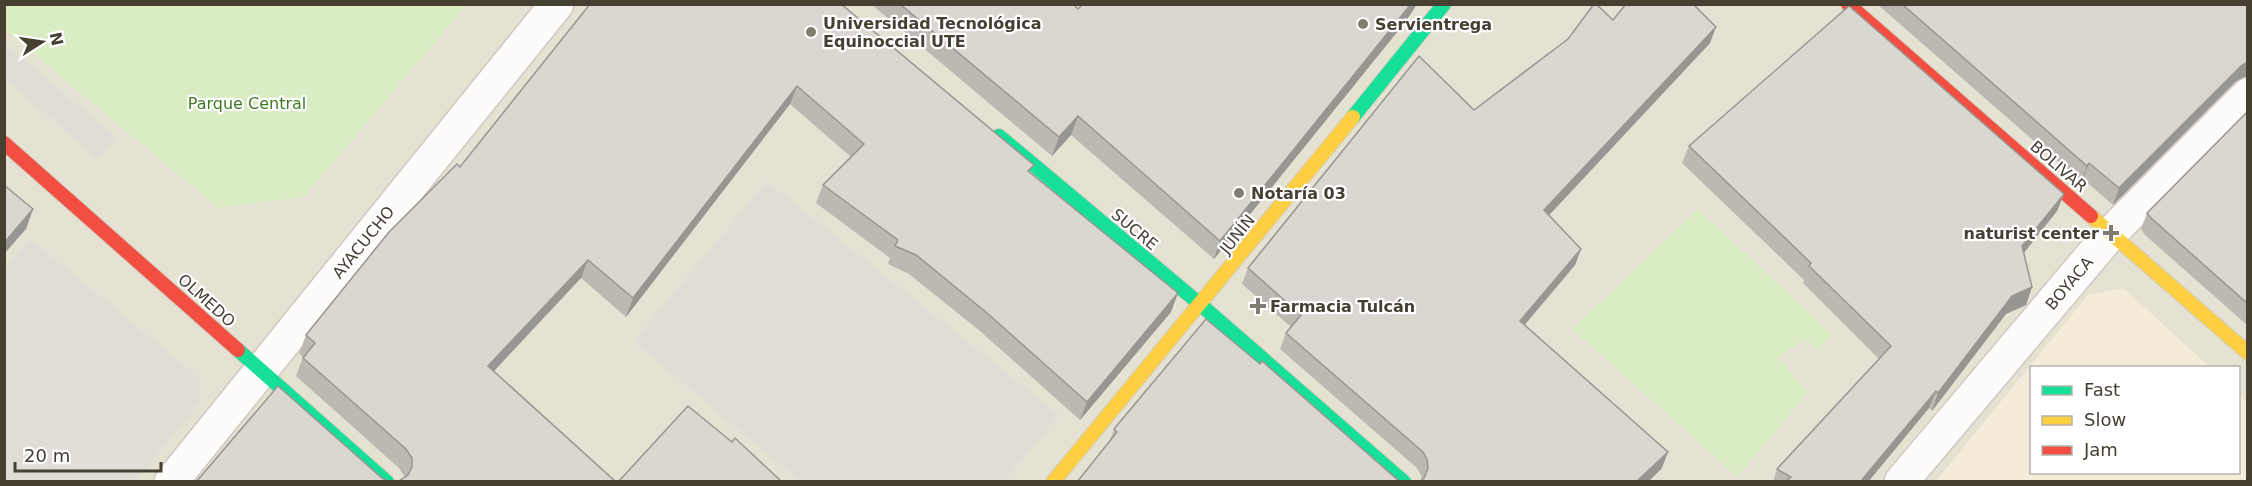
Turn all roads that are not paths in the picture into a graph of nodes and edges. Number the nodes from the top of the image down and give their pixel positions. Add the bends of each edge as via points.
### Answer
1 (557, 4) edge
2 (1444, 4) edge
3 (1848, 4) edge
4 (2247, 95) edge
5 (985, 125) edge
6 (4, 143) edge
7 (2111, 233) junction
8 (1201, 305) junction
9 (2247, 353) edge
10 (260, 369) junction
11 (171, 482) edge
12 (387, 482) edge
13 (1053, 482) edge
14 (1404, 482) edge
15 (1901, 482) edge

1 - 10 street, AYACUCHO
2 - 8 street, JUNÍN
3 - 7 street, BOLIVAR
4 - 7 street, BOYACA
5 - 8 street, SUCRE
6 - 10 street, OLMEDO
7 - 9 street, BOLIVAR
7 - 15 street, BOYACA
8 - 13 street, JUNÍN
8 - 14 street, SUCRE
10 - 11 street, AYACUCHO
10 - 12 street, OLMEDO

